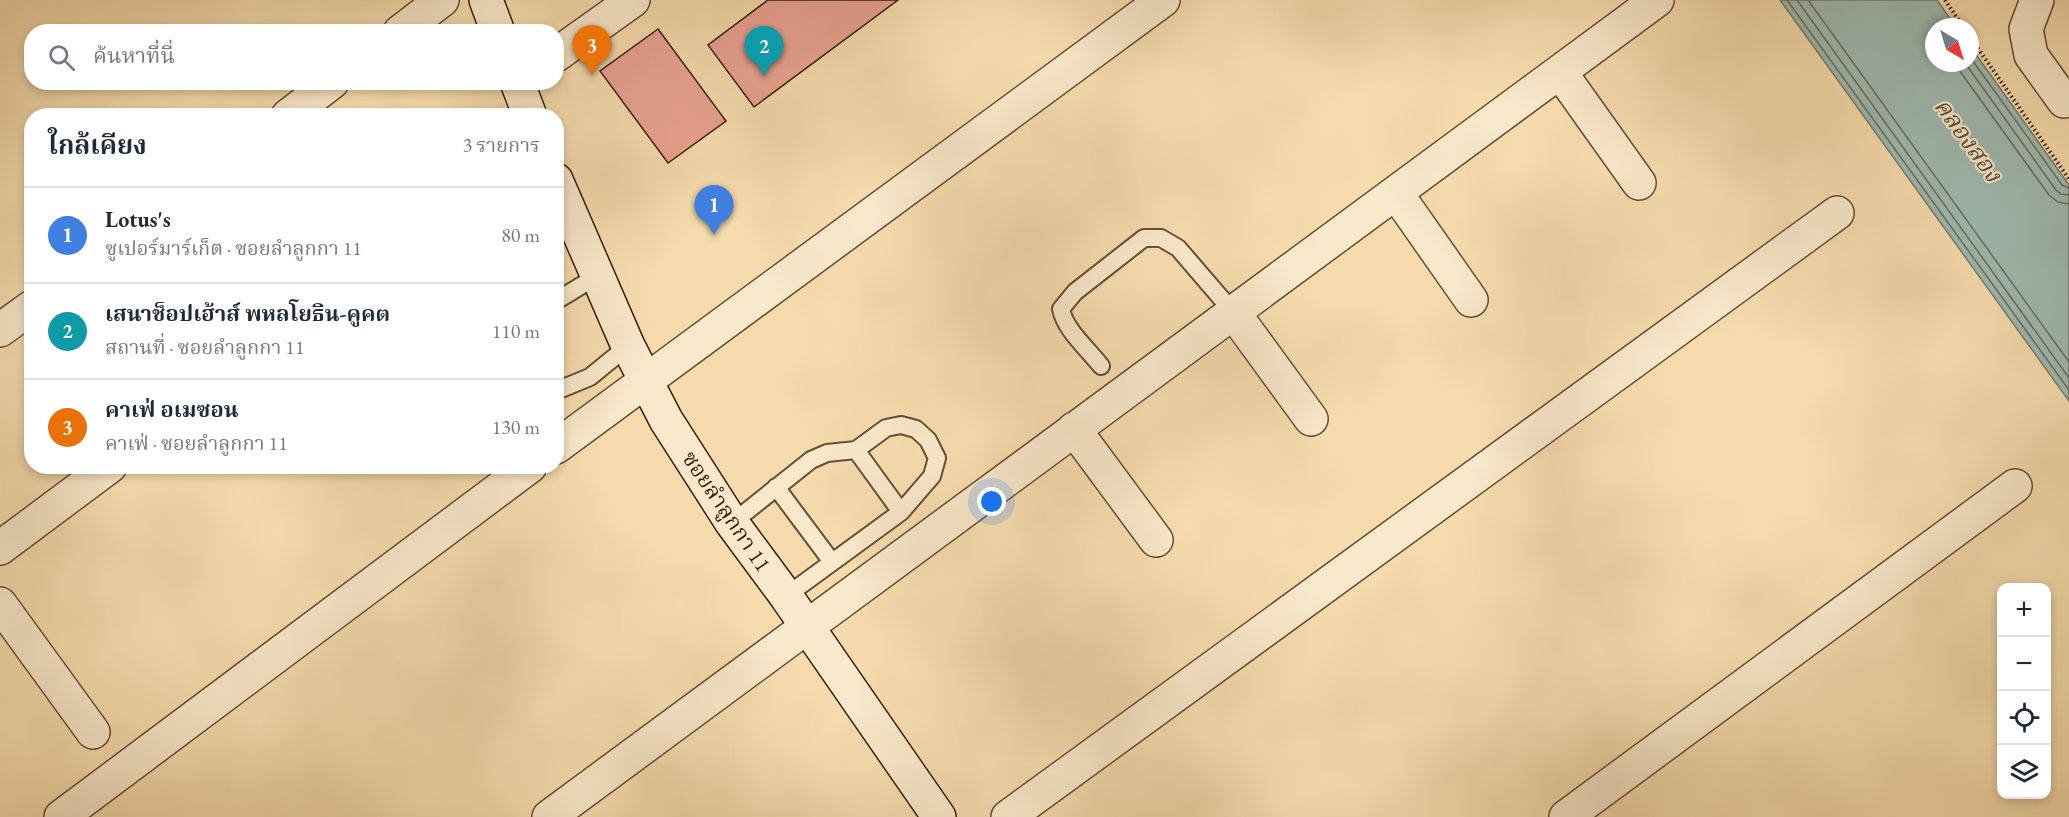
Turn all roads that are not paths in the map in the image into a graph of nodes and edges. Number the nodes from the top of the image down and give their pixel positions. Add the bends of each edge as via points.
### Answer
1 (442, 0) edge
2 (486, 0) edge
3 (633, 0) edge
4 (1163, 0) edge
5 (1657, 0) edge
6 (2037, 0) edge
7 (410, 24) edge
8 (495, 24) edge
9 (564, 49) edge
10 (1560, 72) junction
11 (322, 90) edge
12 (521, 90) edge
13 (2064, 101) dead end
14 (298, 108) edge
15 (527, 108) edge
16 (1639, 183) dead end
17 (1396, 193) junction
18 (564, 199) edge
19 (1837, 213) dead end
20 (597, 276) junction
21 (564, 296) edge
22 (1471, 300) dead end
23 (1233, 312) junction
24 (24, 313) edge
25 (0, 330) edge
26 (628, 346) junction
27 (1101, 366) dead end
28 (645, 380) junction
29 (564, 387) edge
30 (1311, 419) dead end
31 (1074, 429) junction
32 (564, 441) edge
33 (856, 450) junction
34 (99, 474) edge
35 (519, 474) edge
36 (2015, 486) dead end
37 (776, 487) junction
38 (901, 512) junction
39 (732, 523) junction
40 (1156, 540) dead end
41 (0, 548) edge
42 (832, 562) junction
43 (786, 596) junction
44 (0, 604) edge
45 (807, 627) junction
46 (93, 732) dead end
47 (61, 817) edge
48 (549, 817) edge
49 (939, 817) edge
50 (1008, 817) edge
51 (1566, 817) edge

1 - 7 street
2 - 8 street
3 - 9 street
4 - 28 street
5 - 10 street
6 - 13 street via 2026,29 2031,55
10 - 16 street
10 - 17 street
11 - 14 street
12 - 15 street
17 - 22 street
17 - 23 street
18 - 20 street, ซอยลำลูกกา 11
19 - 50 street
20 - 21 lane
20 - 26 street, ซอยลำลูกกา 11
23 - 27 lane via 1178,248 1161,238 1144,238 1075,292 1061,309 1071,329
23 - 30 street
23 - 31 street
24 - 25 street
26 - 28 street, ซอยลำลูกกา 11
26 - 29 lane via 590,376
28 - 32 street
28 - 39 street, ซอยลำลูกกา 11
31 - 40 street
31 - 45 street
33 - 37 lane via 827,453 811,460
33 - 38 lane
33 - 38 lane via 886,428 901,424 916,429 928,440 937,458 932,476
34 - 41 street
35 - 47 street
36 - 51 street
37 - 39 lane
37 - 42 lane
38 - 42 lane
39 - 43 street, ซอยลำลูกกา 11
42 - 43 lane
43 - 45 street, ซอยลำลูกกา 11
44 - 46 street
45 - 48 street
45 - 49 street, ซอยลำลูกกา 11

